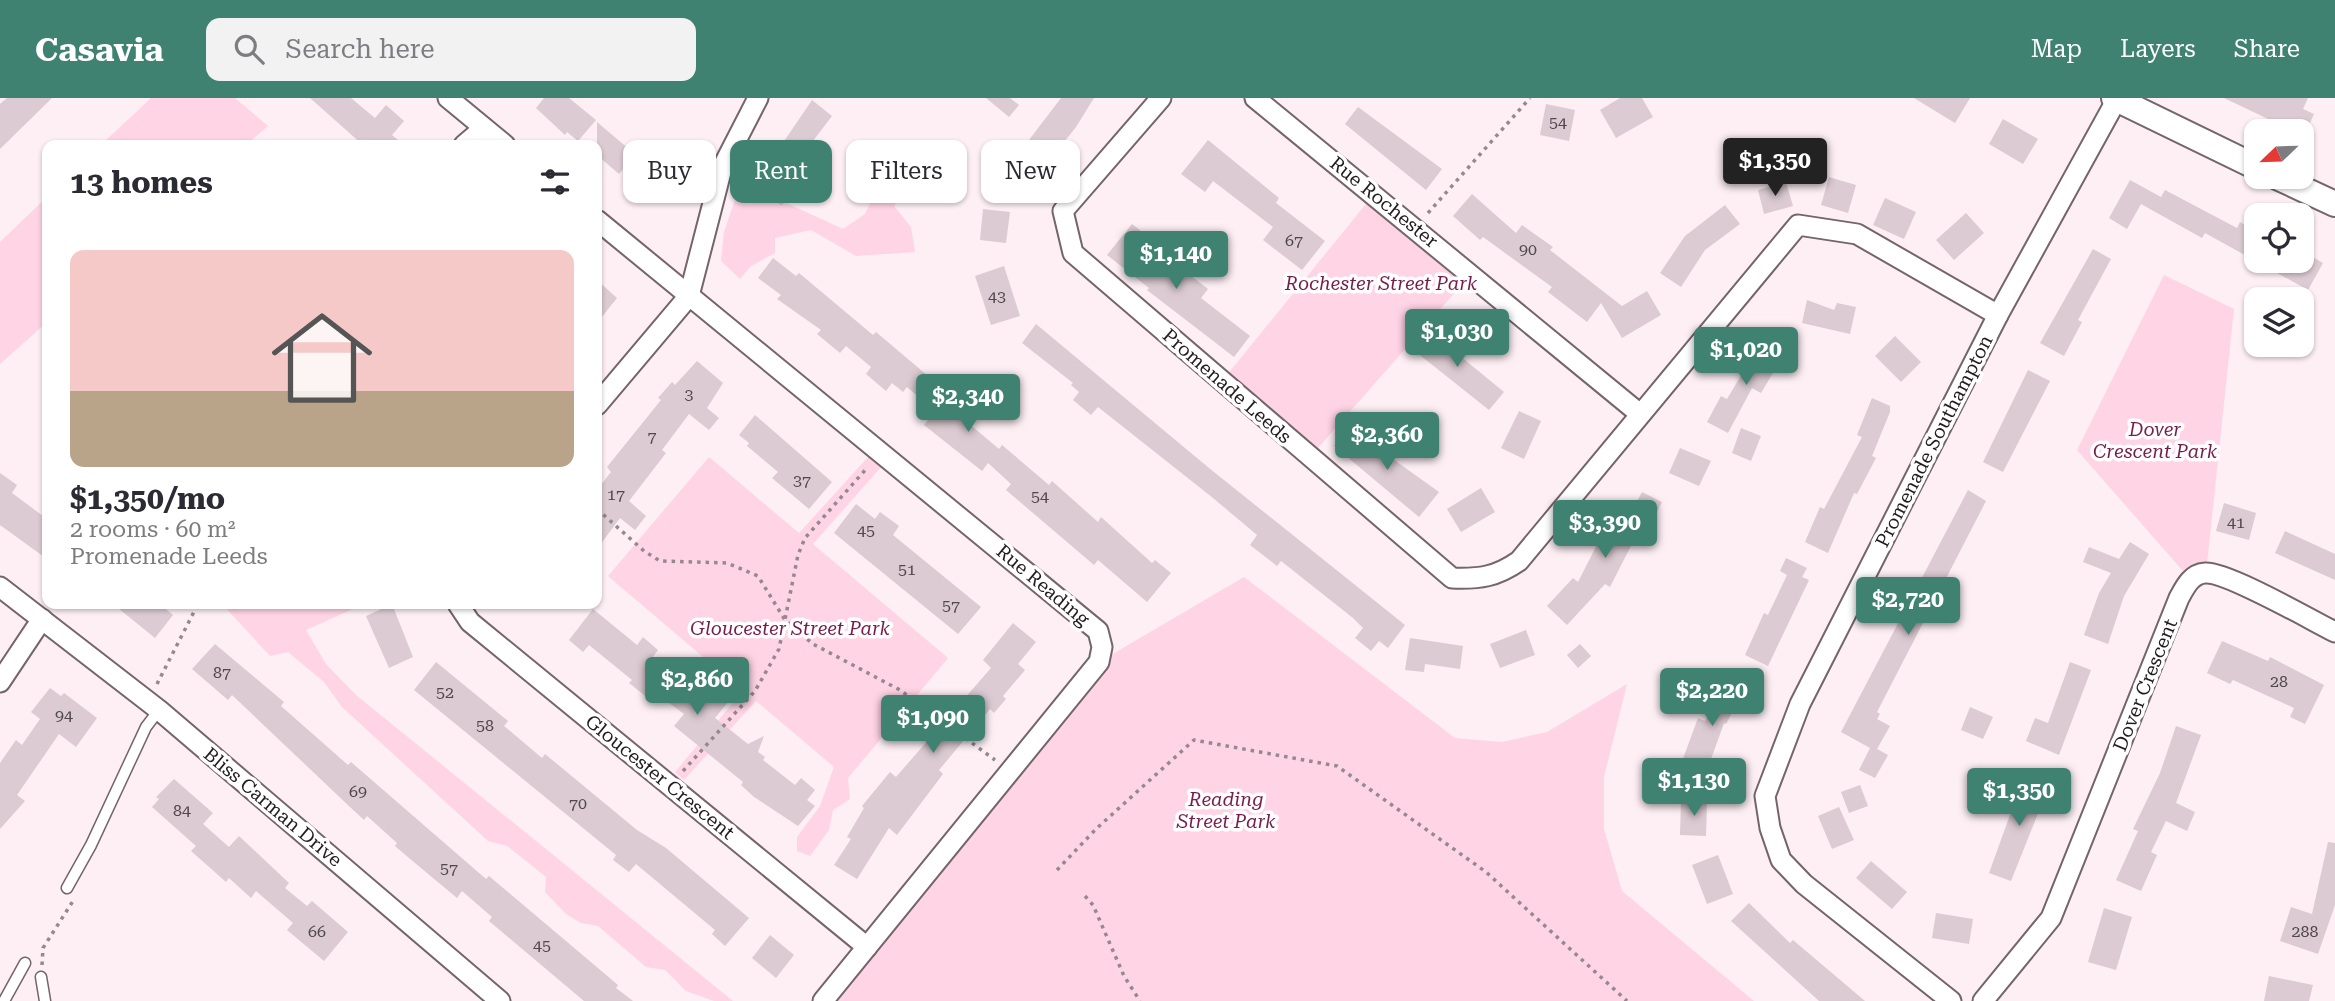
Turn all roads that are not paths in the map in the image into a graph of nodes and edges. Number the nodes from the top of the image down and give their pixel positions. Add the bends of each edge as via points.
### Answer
1 (448, 98) edge
2 (758, 98) edge
3 (1161, 98) edge
4 (1255, 98) edge
5 (2115, 99) edge
6 (484, 128) junction
7 (470, 140) edge
8 (499, 140) edge
9 (2244, 161) edge
10 (2303, 189) edge
11 (2335, 204) edge
12 (602, 224) edge
13 (689, 296) junction
14 (1998, 316) junction
15 (602, 399) edge
16 (1640, 414) junction
17 (0, 587) edge
18 (461, 609) edge
19 (42, 619) junction
20 (2335, 632) edge
21 (0, 682) edge
22 (153, 706) junction
23 (67, 888) dead end
24 (867, 947) junction
25 (25, 964) dead end
26 (41, 977) road end
27 (4, 1001) edge
28 (45, 1001) edge
29 (500, 1001) edge
30 (823, 1001) edge
31 (1951, 1001) edge
32 (1983, 1001) edge

1 - 6 street
2 - 13 street via 722,167
3 - 16 street, Promenade Leeds via 1063,211 1073,253 1452,578 1499,575 1519,561
4 - 16 street, Rue Rochester
5 - 9 street
5 - 14 street, Promenade Southampton
6 - 7 street
6 - 8 street
10 - 11 street
12 - 13 street, Rue Reading
13 - 15 street
13 - 24 street, Rue Reading via 1098,631 1099,662
14 - 16 street, Promenade Leeds via 1857,234 1798,225
14 - 31 street, Promenade Southampton via 1800,704 1765,796 1781,860 1804,884
17 - 19 street, Bliss Carman Drive
18 - 24 street, Gloucester Crescent via 470,622
19 - 21 street
19 - 22 street, Bliss Carman Drive
20 - 32 street, Dover Crescent via 2230,580 2206,573 2190,579 2051,918
22 - 23 lane
22 - 29 street, Bliss Carman Drive
24 - 30 street, Rue Reading
25 - 27 lane
26 - 28 lane

